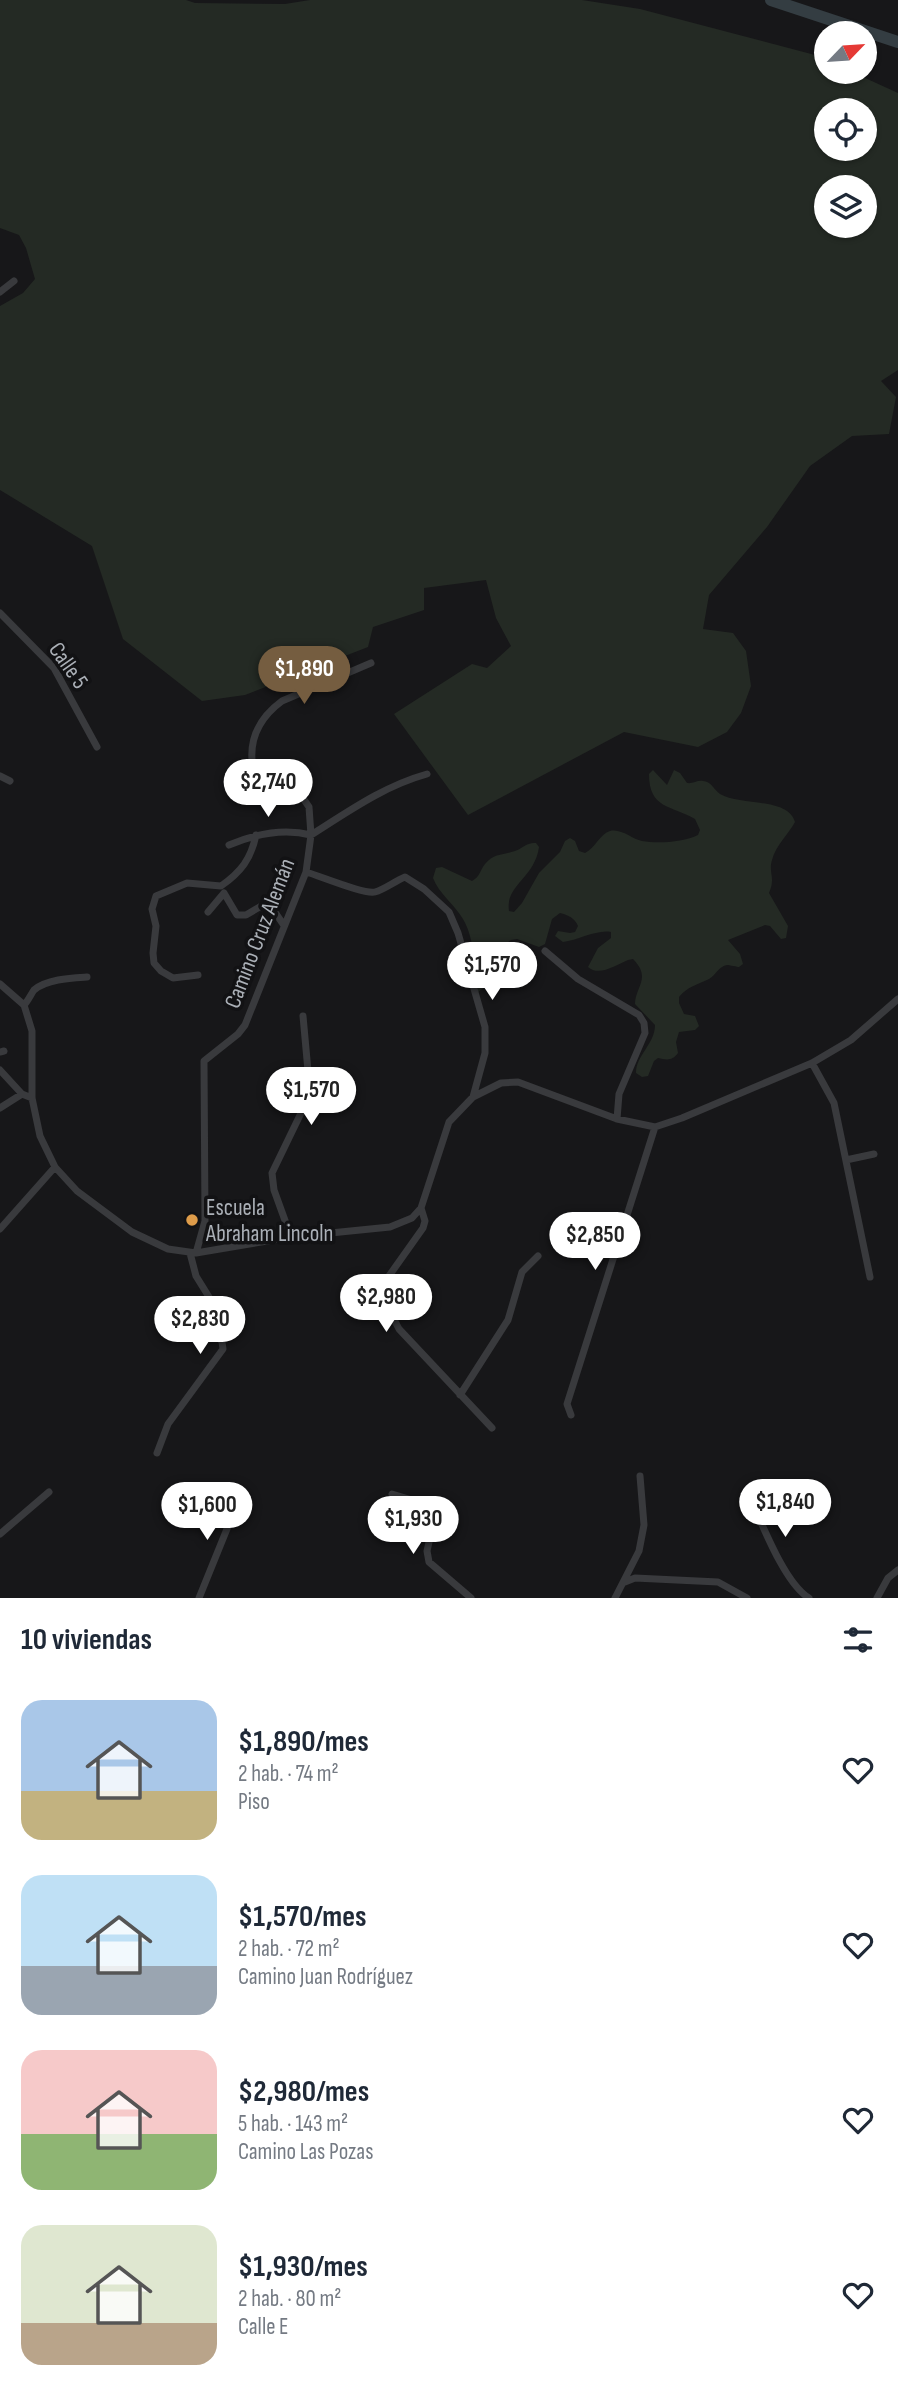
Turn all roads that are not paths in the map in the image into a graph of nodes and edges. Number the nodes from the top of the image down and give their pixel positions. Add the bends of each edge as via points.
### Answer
1 (14, 281) dead end
2 (0, 292) edge
3 (0, 613) edge
4 (371, 663) dead end
5 (97, 747) dead end
6 (427, 774) dead end
7 (0, 776) edge
8 (10, 781) dead end
9 (256, 835) junction
10 (311, 835) junction
11 (229, 845) dead end
12 (306, 872) junction
13 (208, 912) dead end
14 (283, 925) junction
15 (545, 951) dead end
16 (198, 975) dead end
17 (87, 977) dead end
18 (0, 984) edge
19 (898, 999) edge
20 (24, 1005) junction
21 (303, 1016) dead end
22 (812, 1063) junction
23 (0, 1070) edge
24 (22, 1094) junction
25 (473, 1097) junction
26 (32, 1098) junction
27 (0, 1108) edge
28 (617, 1119) junction
29 (654, 1126) junction
30 (874, 1154) dead end
31 (846, 1160) junction
32 (55, 1167) junction
33 (421, 1209) junction
34 (0, 1229) edge
35 (291, 1237) junction
36 (193, 1253) junction
37 (538, 1256) dead end
38 (870, 1277) dead end
39 (460, 1395) junction
40 (571, 1415) dead end
41 (492, 1428) dead end
42 (157, 1453) dead end
43 (640, 1476) dead end
44 (49, 1492) dead end
45 (748, 1493) dead end
46 (392, 1494) dead end
47 (245, 1506) dead end
48 (0, 1534) edge
49 (898, 1570) edge
50 (625, 1582) junction
51 (199, 1598) edge
52 (471, 1598) edge
53 (615, 1598) edge
54 (747, 1598) edge
55 (809, 1598) edge
56 (877, 1598) edge

1 - 2 street
3 - 5 street, Calle 5 via 54,668
4 - 10 street, Camino Cruz Alemán via 282,701 270,710 253,737 253,768 274,768 288,776 309,807
6 - 10 street via 401,781
7 - 8 street
9 - 10 street via 293,830
9 - 11 street
9 - 16 street via 245,867 221,886 187,883 156,896 152,909 154,963 173,978
10 - 12 street, Camino Cruz Alemán
12 - 14 street, Camino Cruz Alemán
12 - 25 street via 363,893 374,893 405,877 449,912 485,1027 485,1053
13 - 14 street via 224,893 237,915 268,902
14 - 36 street, Camino Cruz Alemán via 245,1025 204,1061 205,1221
15 - 28 street via 578,979 639,1015 644,1023 645,1033 619,1094
17 - 20 street via 34,991
18 - 20 street
19 - 22 street via 851,1041
20 - 26 street via 32,1031
21 - 35 street via 308,1071 302,1111 272,1173
22 - 29 street
22 - 31 street via 834,1103
23 - 24 street
24 - 26 street
24 - 27 street
25 - 28 street via 501,1083 518,1082
25 - 33 street via 449,1122
26 - 32 street via 40,1136
28 - 29 street
29 - 40 street via 567,1404
30 - 31 street
31 - 38 street
32 - 34 street
32 - 36 street via 77,1191 132,1232 168,1250
33 - 35 street via 390,1227
33 - 39 street via 423,1228 379,1290 400,1329
35 - 36 street
36 - 42 street via 196,1276 209,1297 209,1322 223,1349 168,1424
37 - 39 street via 522,1272 508,1320
39 - 41 street
43 - 50 street via 645,1525
44 - 48 street
45 - 55 street via 786,1571
46 - 52 street via 436,1510 426,1551 429,1562
47 - 51 street via 231,1519
49 - 56 street
50 - 53 street
50 - 54 street via 635,1578 718,1582

